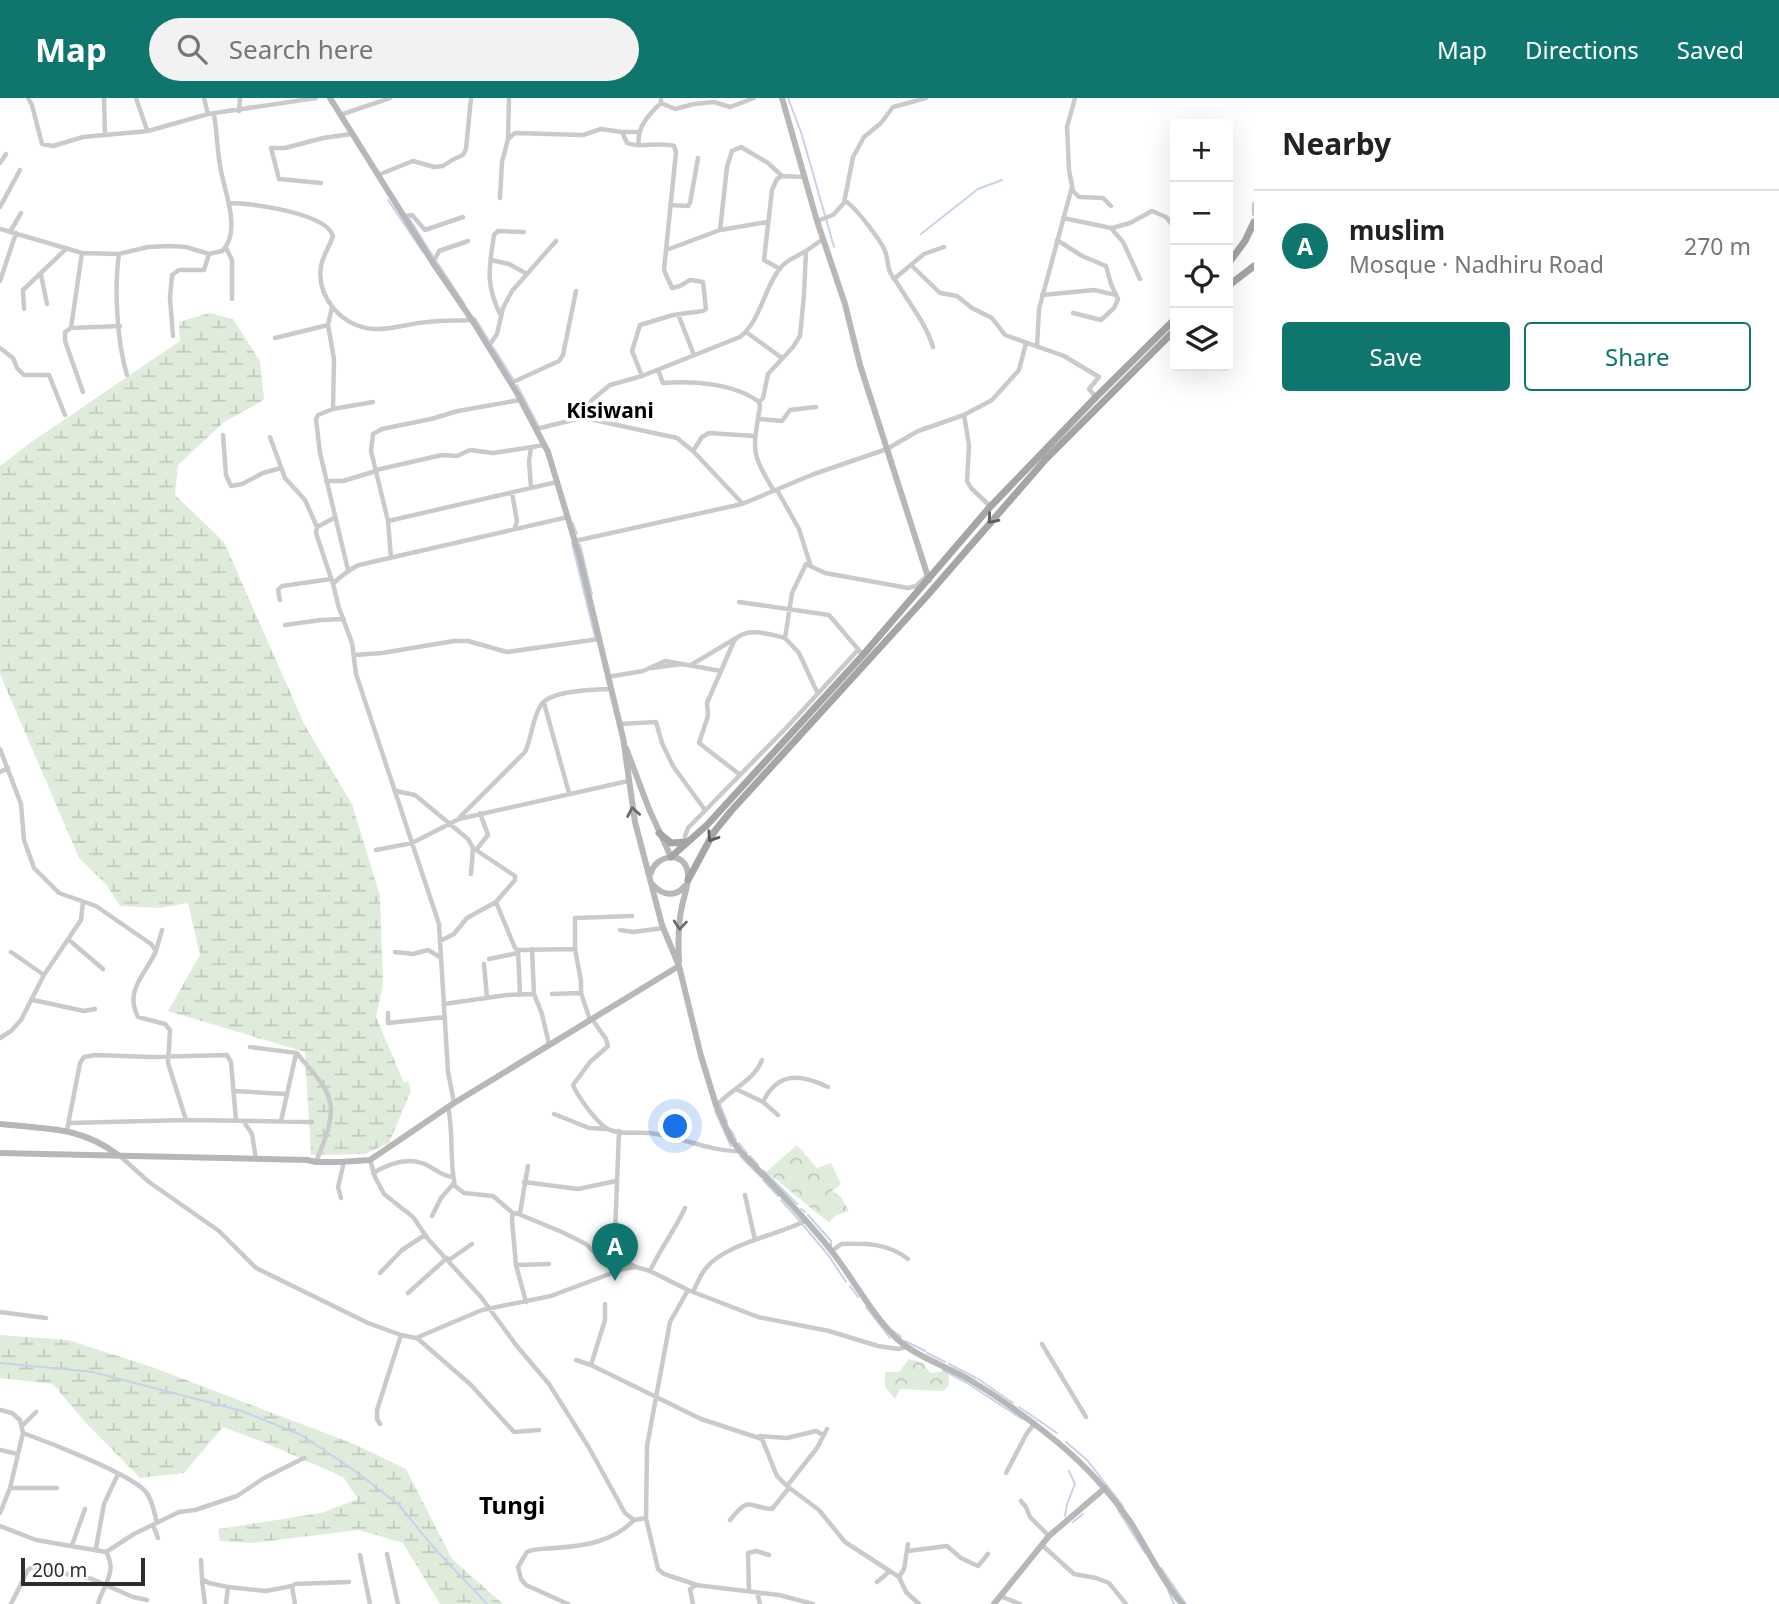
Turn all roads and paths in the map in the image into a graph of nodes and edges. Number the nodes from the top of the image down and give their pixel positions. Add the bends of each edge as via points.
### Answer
1 (28, 98) edge
2 (104, 98) edge
3 (136, 98) edge
4 (204, 98) edge
5 (240, 98) edge
6 (316, 98) edge
7 (330, 98) edge
8 (390, 98) edge
9 (471, 98) edge
10 (509, 98) edge
11 (754, 98) edge
12 (782, 98) edge
13 (926, 98) edge
14 (1075, 98) edge
15 (661, 100) edge
16 (701, 100) edge
17 (239, 111) junction
18 (211, 114) junction
19 (340, 116) junction
20 (148, 131) junction
21 (622, 132) junction
22 (640, 132) junction
23 (105, 134) junction
24 (351, 134) junction
25 (508, 139) junction
26 (639, 145) junction
27 (6, 154) dead end
28 (698, 158) dead end
29 (0, 163) edge
30 (20, 170) dead end
31 (378, 175) junction
32 (782, 176) junction
33 (804, 177) junction
34 (321, 183) dead end
35 (1072, 187) junction
36 (500, 198) dead end
37 (845, 201) junction
38 (230, 203) junction
39 (1254, 204) edge
40 (670, 205) junction
41 (1111, 206) dead end
42 (0, 207) edge
43 (21, 213) dead end
44 (1254, 214) edge
45 (405, 216) junction
46 (463, 217) dead end
47 (1063, 218) junction
48 (817, 221) junction
49 (767, 222) junction
50 (1170, 222) edge
51 (1254, 222) edge
52 (1111, 228) junction
53 (0, 229) edge
54 (720, 230) junction
55 (10, 232) junction
56 (524, 232) dead end
57 (16, 233) junction
58 (824, 238) junction
59 (1057, 240) junction
60 (468, 241) dead end
61 (556, 241) dead end
62 (944, 247) dead end
63 (226, 248) junction
64 (65, 249) junction
65 (669, 249) dead end
66 (806, 251) junction
67 (82, 253) junction
68 (119, 254) junction
69 (209, 254) junction
70 (1233, 257) edge
71 (491, 260) junction
72 (433, 264) junction
73 (911, 265) junction
74 (1254, 266) edge
75 (780, 269) junction
76 (40, 274) junction
77 (527, 274) junction
78 (1240, 277) junction
79 (894, 279) junction
80 (1140, 279) dead end
81 (1233, 279) edge
82 (0, 281) edge
83 (1233, 282) edge
84 (576, 290) dead end
85 (1042, 296) junction
86 (1117, 296) junction
87 (232, 299) dead end
88 (47, 304) dead end
89 (332, 307) junction
90 (24, 309) dead end
91 (1073, 313) dead end
92 (678, 314) junction
93 (501, 317) junction
94 (472, 320) junction
95 (1170, 324) edge
96 (328, 325) junction
97 (120, 326) junction
98 (72, 328) junction
99 (746, 332) junction
100 (1170, 335) edge
101 (173, 336) dead end
102 (275, 338) dead end
103 (1026, 343) junction
104 (488, 347) junction
105 (933, 347) dead end
106 (1037, 347) junction
107 (0, 348) edge
108 (694, 355) junction
109 (782, 358) junction
110 (658, 370) junction
111 (127, 375) dead end
112 (642, 376) junction
113 (511, 383) junction
114 (83, 392) dead end
115 (1096, 397) junction
116 (520, 400) junction
117 (373, 402) dead end
118 (759, 402) junction
119 (816, 407) dead end
120 (333, 409) junction
121 (65, 415) dead end
122 (964, 415) junction
123 (580, 417) junction
124 (758, 419) junction
125 (536, 429) junction
126 (223, 435) dead end
127 (754, 436) junction
128 (270, 437) dead end
129 (544, 445) junction
130 (531, 447) junction
131 (887, 449) junction
132 (693, 451) junction
133 (281, 468) junction
134 (376, 471) junction
135 (326, 481) junction
136 (557, 482) junction
137 (531, 488) junction
138 (776, 491) junction
139 (512, 493) junction
140 (742, 504) junction
141 (990, 507) junction
142 (568, 517) junction
143 (334, 518) junction
144 (388, 521) junction
145 (317, 527) junction
146 (514, 528) junction
147 (575, 541) junction
148 (391, 558) junction
149 (810, 564) junction
150 (348, 570) junction
151 (928, 578) junction
152 (334, 581) junction
153 (280, 600) dead end
154 (739, 602) dead end
155 (789, 609) junction
156 (344, 619) junction
157 (285, 625) dead end
158 (737, 638) junction
159 (785, 638) junction
160 (599, 639) junction
161 (860, 652) junction
162 (355, 654) junction
163 (691, 665) junction
164 (721, 671) junction
165 (607, 677) junction
166 (610, 689) junction
167 (817, 692) junction
168 (544, 702) junction
169 (620, 724) junction
170 (623, 737) junction
171 (0, 749) edge
172 (8, 768) junction
173 (0, 772) edge
174 (739, 774) junction
175 (628, 781) junction
176 (396, 791) junction
177 (569, 793) junction
178 (705, 810) junction
179 (480, 813) junction
180 (458, 819) junction
181 (450, 824) junction
182 (659, 833) junction
183 (696, 835) junction
184 (686, 842) junction
185 (412, 843) junction
186 (376, 850) dead end
187 (474, 851) junction
188 (671, 857) junction
189 (471, 874) dead end
190 (652, 881) junction
191 (687, 882) junction
192 (83, 902) junction
193 (496, 902) junction
194 (632, 916) dead end
195 (663, 928) junction
196 (162, 930) dead end
197 (620, 930) dead end
198 (69, 940) junction
199 (440, 941) junction
200 (532, 949) junction
201 (575, 949) junction
202 (156, 951) junction
203 (11, 952) dead end
204 (395, 952) dead end
205 (518, 952) junction
206 (441, 957) junction
207 (489, 959) dead end
208 (484, 964) dead end
209 (679, 966) junction
210 (103, 969) dead end
211 (44, 975) junction
212 (581, 993) junction
213 (534, 994) junction
214 (552, 994) dead end
215 (520, 995) junction
216 (487, 998) junction
217 (33, 1000) junction
218 (444, 1004) junction
219 (95, 1009) dead end
220 (388, 1013) dead end
221 (445, 1017) junction
222 (591, 1019) junction
223 (0, 1038) edge
224 (549, 1044) junction
225 (250, 1047) dead end
226 (297, 1054) junction
227 (167, 1056) junction
228 (762, 1060) dead end
229 (828, 1087) dead end
230 (735, 1088) junction
231 (234, 1091) junction
232 (286, 1094) junction
233 (763, 1102) junction
234 (451, 1105) junction
235 (716, 1105) junction
236 (554, 1114) dead end
237 (778, 1115) dead end
238 (186, 1121) junction
239 (236, 1121) junction
240 (244, 1121) junction
241 (281, 1121) junction
242 (312, 1122) dead end
243 (0, 1124) edge
244 (69, 1126) junction
245 (609, 1129) junction
246 (619, 1131) junction
247 (740, 1151) junction
248 (0, 1153) edge
249 (120, 1156) junction
250 (224, 1158) junction
251 (256, 1158) junction
252 (307, 1160) junction
253 (370, 1160) junction
254 (316, 1162) junction
255 (344, 1162) junction
256 (528, 1166) dead end
257 (373, 1173) junction
258 (454, 1180) junction
259 (616, 1181) junction
260 (524, 1182) junction
261 (745, 1195) dead end
262 (341, 1198) dead end
263 (685, 1208) dead end
264 (520, 1213) junction
265 (514, 1214) junction
266 (432, 1216) dead end
267 (806, 1220) junction
268 (425, 1235) junction
269 (755, 1240) junction
270 (472, 1244) dead end
271 (832, 1252) junction
272 (448, 1259) junction
273 (614, 1259) junction
274 (908, 1259) dead end
275 (550, 1264) dead end
276 (516, 1265) junction
277 (636, 1267) junction
278 (650, 1271) junction
279 (380, 1273) dead end
280 (690, 1291) junction
281 (408, 1293) dead end
282 (526, 1301) junction
283 (605, 1304) dead end
284 (489, 1308) junction
285 (0, 1312) edge
286 (46, 1318) dead end
287 (401, 1335) junction
288 (416, 1338) junction
289 (1042, 1344) dead end
290 (906, 1347) junction
291 (576, 1360) dead end
292 (591, 1365) junction
293 (656, 1398) junction
294 (0, 1410) edge
295 (36, 1412) dead end
296 (1086, 1417) dead end
297 (380, 1424) dead end
298 (1034, 1424) junction
299 (827, 1429) dead end
300 (23, 1430) junction
301 (539, 1430) dead end
302 (823, 1435) junction
303 (758, 1436) junction
304 (0, 1450) edge
305 (18, 1454) junction
306 (304, 1458) dead end
307 (1006, 1472) dead end
308 (118, 1474) junction
309 (788, 1487) junction
310 (10, 1488) junction
311 (57, 1488) dead end
312 (1105, 1488) junction
313 (1021, 1500) dead end
314 (85, 1509) dead end
315 (0, 1513) edge
316 (646, 1518) junction
317 (634, 1520) junction
318 (730, 1520) dead end
319 (155, 1524) junction
320 (0, 1526) edge
321 (1049, 1536) junction
322 (158, 1538) dead end
323 (908, 1544) dead end
324 (72, 1545) junction
325 (1042, 1545) junction
326 (96, 1548) junction
327 (908, 1551) junction
328 (106, 1552) junction
329 (387, 1554) dead end
330 (988, 1554) dead end
331 (360, 1555) dead end
332 (769, 1555) dead end
333 (201, 1560) dead end
334 (890, 1571) junction
335 (899, 1577) junction
336 (202, 1580) junction
337 (349, 1581) dead end
338 (877, 1582) dead end
339 (108, 1585) junction
340 (697, 1585) junction
341 (292, 1586) junction
342 (228, 1587) junction
343 (749, 1591) junction
344 (757, 1592) junction
345 (1000, 1596) junction
346 (147, 1600) dead end
347 (11, 1604) edge
348 (98, 1604) edge
349 (205, 1604) edge
350 (226, 1604) edge
351 (295, 1604) edge
352 (370, 1604) edge
353 (398, 1604) edge
354 (568, 1604) edge
355 (693, 1604) edge
356 (760, 1604) edge
357 (813, 1604) edge
358 (919, 1604) edge
359 (994, 1604) edge
360 (1020, 1604) edge
361 (1126, 1604) edge
362 (1182, 1604) edge

1 - 23 street via 42,144 63,145
2 - 23 street
3 - 20 street
4 - 18 street
5 - 17 street
6 - 17 street
7 - 19 main road
8 - 19 street
9 - 31 street via 464,155 443,166 413,162
10 - 25 street
11 - 16 street via 730,107
12 - 33 main road
13 - 37 street via 893,107 864,137 853,157
14 - 35 street via 1067,127
15 - 16 street via 675,109
15 - 22 street
17 - 18 street
18 - 20 street
18 - 38 street
19 - 24 main road
20 - 23 street
21 - 22 street
21 - 25 street via 518,133
21 - 26 street via 629,144
22 - 26 street
24 - 31 main road
24 - 34 street via 271,148 279,179
25 - 36 street
26 - 40 street via 674,146
27 - 29 street
28 - 40 street via 690,203
30 - 42 street
31 - 45 main road
32 - 33 street
32 - 49 street via 772,190
32 - 54 street via 741,147 732,151
33 - 48 main road
35 - 41 street via 1075,195 1103,198
35 - 47 street
37 - 48 street via 833,215
37 - 79 street via 881,241
38 - 63 street
38 - 89 street via 288,211 332,230 320,268 324,293
39 - 44 street
40 - 92 street via 664,263 669,285 675,288 698,280 705,285 705,310
43 - 55 street
45 - 46 street via 412,215 425,230
45 - 72 main road
47 - 52 street
47 - 59 street
48 - 58 main road
49 - 54 street
49 - 75 street via 764,260
50 - 52 street via 1152,211
51 - 70 main road
52 - 80 street via 1123,242
53 - 55 street
54 - 65 street
55 - 57 street
56 - 71 street via 496,232
57 - 64 street
57 - 82 street
58 - 66 street
58 - 131 main road
59 - 85 street
59 - 86 street via 1106,266
60 - 72 street via 439,251
61 - 77 street
62 - 73 street
63 - 69 street
63 - 87 street via 232,260
64 - 67 street
64 - 76 street
66 - 75 street
66 - 109 street via 800,336
67 - 68 street
67 - 98 street
68 - 69 street via 170,246
68 - 97 street
69 - 101 street via 204,270 179,270 172,275
71 - 77 street
71 - 93 street via 489,289
72 - 94 main road
73 - 79 street
73 - 103 street via 936,291 957,296 992,318 1005,335
74 - 78 main road
75 - 99 street
76 - 88 street
76 - 90 street via 23,290
77 - 93 street via 512,290
78 - 81 main road
78 - 83 main road
79 - 105 street
84 - 113 street via 559,361
85 - 86 street via 1094,290
85 - 106 street
86 - 91 street via 1118,303 1101,320
89 - 94 street via 357,325 376,329
89 - 96 street
92 - 108 street
92 - 112 street via 640,325 632,351
93 - 104 street
94 - 104 main road
95 - 115 main road
96 - 102 street
96 - 120 street via 334,359
97 - 98 street
97 - 111 street
98 - 114 street via 65,332 65,341
99 - 108 street
99 - 109 street
100 -> 191 main road via 1045,460 731,811
103 - 106 street
103 - 122 street via 1018,370 1006,386 992,400
104 - 113 main road
106 - 115 street via 1064,356 1099,377 1090,389
107 - 121 street via 24,374 49,375
108 - 110 street
109 - 118 street via 768,373
110 - 112 street
110 - 118 street via 663,383 708,383
112 - 123 street via 610,384
113 - 116 main road
115 - 141 main road
116 - 125 main road
116 - 134 street via 376,432 371,444
117 - 120 street
118 - 124 street
119 - 124 street via 790,410 782,421
120 - 135 street via 316,419
122 - 131 street via 918,431
122 - 141 street via 969,445 967,481
123 - 125 street
123 - 132 street via 673,435
124 - 127 street
125 - 129 main road
126 - 133 street via 231,486
127 - 132 street via 709,433
127 - 138 street via 756,461
128 - 133 street
129 - 130 street
129 - 136 main road
130 - 134 street via 493,453 470,450
130 - 137 street
131 - 138 street
131 - 151 main road
132 - 140 street
133 - 145 street
134 - 135 street
134 - 144 street
135 - 143 street
136 - 137 street
136 - 142 main road
137 - 139 street
138 - 140 street
138 - 149 street via 799,529
139 - 144 street
139 - 146 street
140 - 147 street
141 - 151 main road
142 - 146 street
142 - 147 main road
143 - 145 street
143 - 150 street
144 - 148 street
145 - 152 street
146 - 148 street
147 - 160 main road
148 - 150 street
149 - 151 street via 825,573 908,589
149 - 155 street via 794,584
150 - 152 street
151 - 161 main road
152 - 153 street via 282,586
152 - 156 street
154 - 155 street
155 - 159 street
155 - 161 street via 829,615
156 - 157 street
156 - 162 street
158 - 159 street via 746,632
158 - 163 street
158 - 164 street
159 - 167 street via 799,653
160 - 162 street via 507,652 454,641
160 - 165 main road
161 - 167 street
161 - 183 main road
162 - 176 street via 356,674
163 - 164 street
163 - 165 street via 666,661
164 - 174 street via 698,741
165 - 166 main road
166 - 168 street via 565,694
166 - 169 main road
167 - 174 street
168 - 177 street
168 - 180 street via 525,752
169 - 170 main road
169 - 178 street via 656,722 673,766
170 - 175 main road
170 - 182 main road
171 - 172 street
172 - 173 street
172 - 192 street via 21,804 24,840 34,868 59,893
174 - 178 street
175 - 177 street
190 -> 175 main road
176 - 181 street via 415,795
176 - 185 street
177 - 179 street
178 - 184 street via 686,831
179 - 180 street
179 - 187 street via 488,835
180 - 181 street
181 - 185 street
181 - 187 street via 472,843
182 - 184 main road via 671,843
182 - 188 main road
183 - 184 main road
183 - 188 main road
185 - 186 street
185 - 199 street via 437,915
187 - 189 street
187 - 193 street via 516,878
188 - 190 main road via 653,866
188 - 191 main road via 684,863
190 - 191 main road via 667,894 680,891
190 - 195 main road
191 -> 209 main road
192 - 198 street via 81,920
192 - 202 street via 96,906
193 - 199 street
193 - 205 street
194 - 201 street via 575,918
195 - 197 street
195 - 209 main road
196 - 202 street
198 - 210 street
198 - 211 street
199 - 206 street
200 - 201 street
200 - 205 street
200 - 213 street
201 - 212 street
202 - 227 street via 137,981 133,1000 138,1017 169,1027
203 - 211 street
204 - 206 street via 428,950
205 - 207 street
205 - 215 street
206 - 218 street
208 - 216 street
209 - 222 main road
209 - 235 main road
211 - 217 street
212 - 214 street
212 - 222 street
213 - 215 street
213 - 224 street
215 - 216 street
216 - 218 street
217 - 219 street via 83,1011
217 - 223 street via 16,1027
218 - 221 street
220 - 221 street via 388,1023
221 - 234 street
222 - 224 main road
222 - 245 street via 608,1046 573,1085
224 - 234 main road
225 - 226 street
226 - 232 street
226 - 254 street via 324,1088 331,1107
227 - 231 street via 227,1055
227 - 238 street
227 - 244 street via 84,1058
228 - 230 street via 754,1075
229 - 233 street via 806,1077 789,1077
230 - 233 street
230 - 235 street
231 - 232 street
231 - 239 street
232 - 241 street
233 - 237 street
234 - 253 main road
234 - 258 street
235 - 247 main road
236 - 245 street via 586,1128
238 - 239 street
238 - 244 street
239 - 240 street
240 - 241 street
240 - 251 street via 252,1134
241 - 242 street
243 - 244 main road
244 - 249 main road
245 - 246 street
246 - 247 street
246 - 259 street
247 - 267 main road
248 - 249 main road
249 - 250 main road
249 - 287 street via 219,1231 256,1268
250 - 251 main road
250 - 252 main road
251 - 252 main road
252 - 254 main road
253 - 255 main road
253 - 257 street
254 - 255 main road
255 - 262 street via 338,1187
256 - 260 street
257 - 258 street via 391,1163 423,1163
257 - 268 street via 384,1194 413,1217
258 - 265 street via 464,1193 493,1196
258 - 266 street
259 - 260 street via 578,1189
259 - 273 street
260 - 264 street
261 - 269 street
263 - 278 street
264 - 265 street
264 - 273 street
265 - 276 street
267 - 269 street
267 - 271 main road
268 - 272 street
268 - 279 street
269 - 280 street via 712,1262
270 - 272 street
271 - 274 street via 841,1244 867,1244 889,1247
271 - 290 main road via 871,1308
272 - 281 street
272 - 284 street
273 - 277 street
275 - 276 street
276 - 282 street
277 - 278 street
277 - 282 street
278 - 280 street
280 - 290 street via 758,1317 878,1346
280 - 293 street via 670,1322
282 - 284 street
283 - 292 street via 605,1320
284 - 288 street
284 - 317 street via 549,1384 625,1513
285 - 286 street
287 - 288 street
287 - 297 street via 377,1410
288 - 301 street via 470,1384 514,1432
289 - 296 street
290 - 298 main road via 968,1379
291 - 292 street
292 - 293 street
293 - 303 street via 701,1419
293 - 316 street via 647,1446
294 - 300 street via 12,1413
295 - 300 street
298 - 307 street
298 - 312 main road
299 - 302 street
300 - 305 street
300 - 308 street
302 - 303 street via 816,1431 787,1438
302 - 309 street
303 - 309 street via 768,1448 777,1476
304 - 305 street
305 - 310 street
306 - 319 street via 237,1496 179,1512
308 - 319 street via 148,1494
308 - 326 street via 104,1504
309 - 318 street via 772,1509 747,1503
309 - 334 street via 819,1510 845,1542
310 - 311 street
310 - 315 street
312 - 321 main road
312 - 362 main road
313 - 321 street
314 - 324 street
316 - 317 street
316 - 340 street via 658,1569
317 - 354 street via 596,1543 527,1552 518,1567 521,1580
319 - 322 street
319 - 328 street
320 - 324 street via 36,1540
321 - 325 main road
323 - 327 street
324 - 326 street
325 - 345 main road
325 - 361 street via 1074,1574 1108,1583
326 - 328 street
327 - 330 street via 947,1546 978,1566
327 - 335 street
328 - 339 street via 111,1564
329 - 353 street
331 - 352 street
332 - 343 street via 748,1553
333 - 336 street
334 - 335 street
334 - 338 street
335 - 358 street
336 - 342 street
336 - 349 street
337 - 341 street
339 - 346 street
339 - 347 street via 32,1567
339 - 348 street
340 - 343 street
340 - 355 street via 690,1589
341 - 342 street via 266,1591
341 - 351 street
342 - 350 street
343 - 344 street
344 - 356 street
344 - 357 street
345 - 359 main road
345 - 360 street

